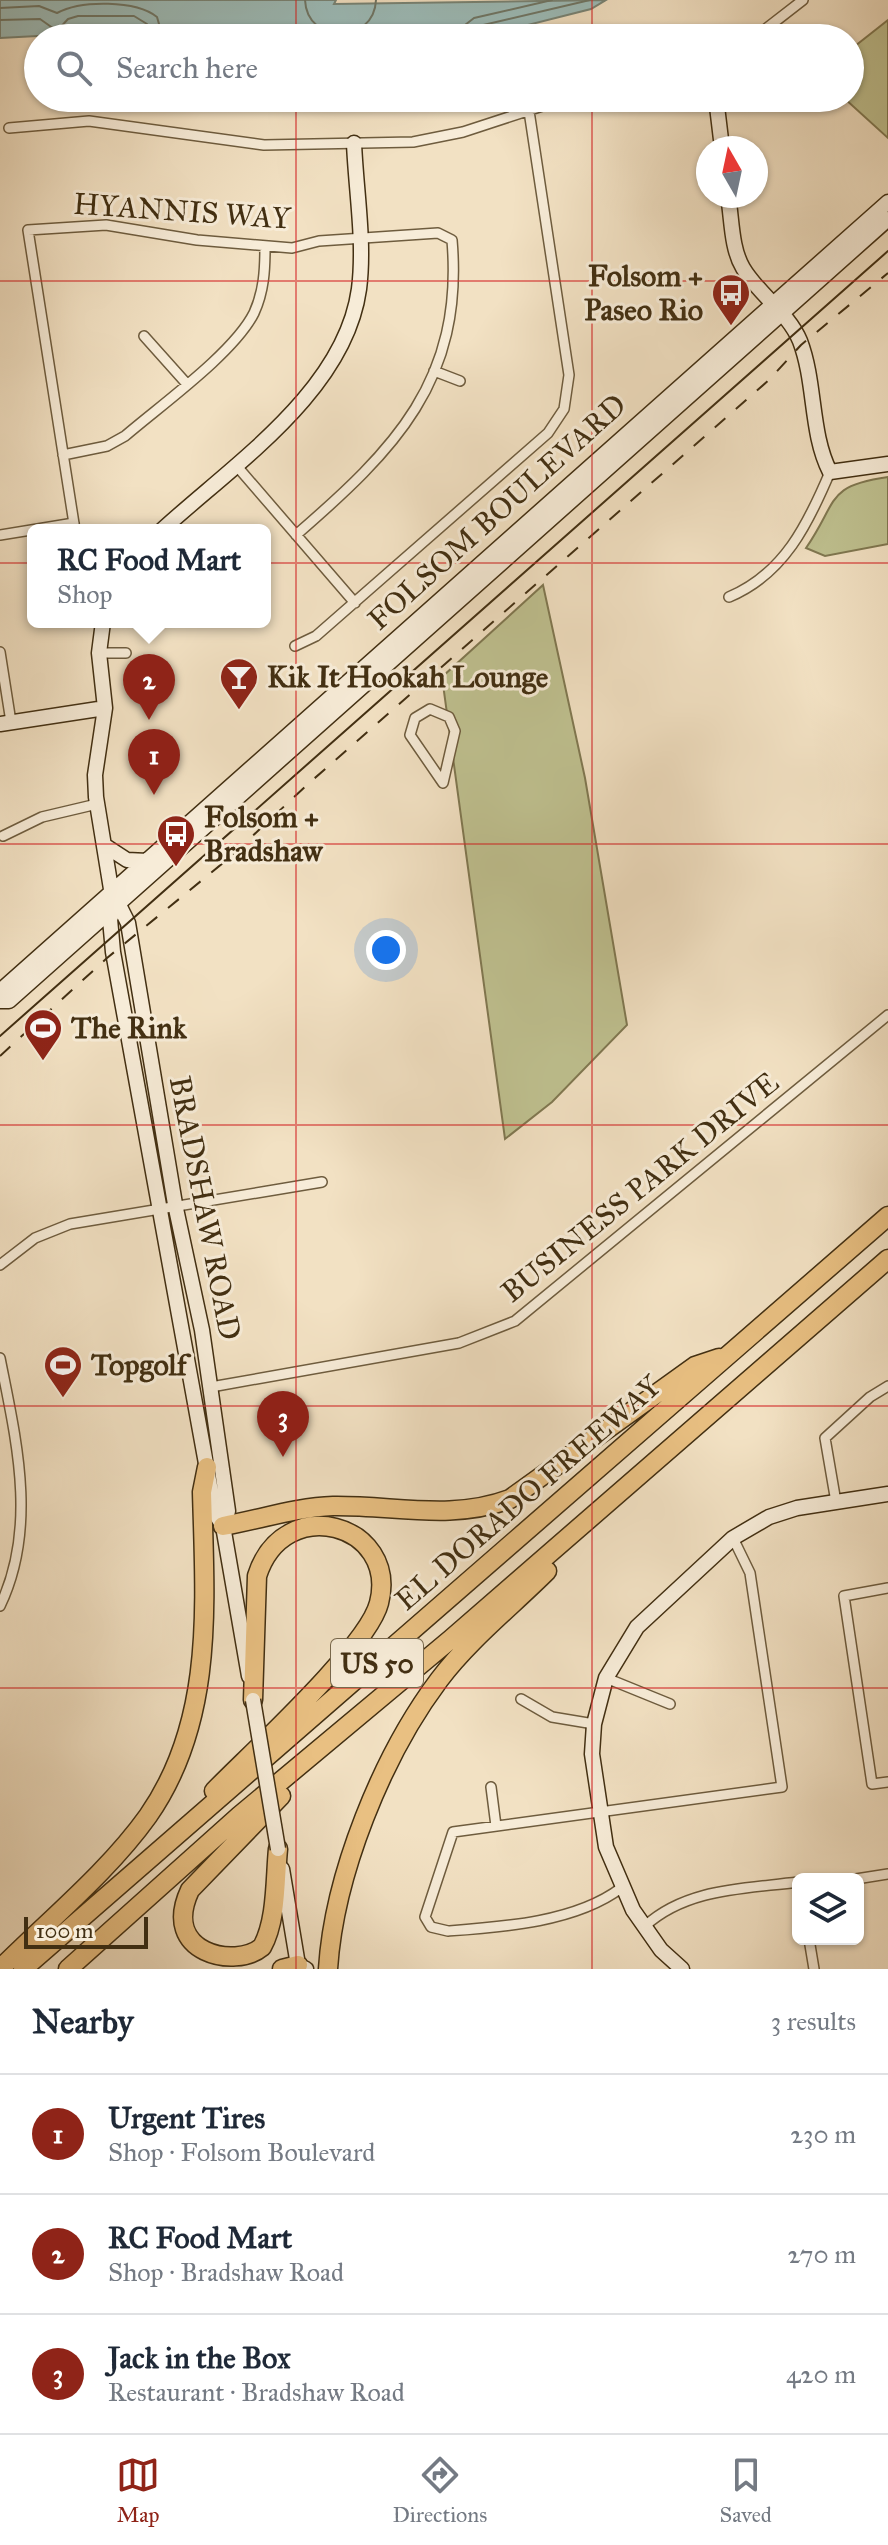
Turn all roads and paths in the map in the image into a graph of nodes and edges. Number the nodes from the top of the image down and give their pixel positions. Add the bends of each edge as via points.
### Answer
1 (803, 0) edge
2 (772, 24) edge
3 (526, 112) edge
4 (529, 112) edge
5 (718, 112) edge
6 (9, 128) dead end
7 (721, 136) edge
8 (354, 143) junction
9 (888, 202) edge
10 (730, 208) edge
11 (888, 216) edge
12 (359, 240) junction
13 (265, 247) junction
14 (777, 309) junction
15 (144, 336) dead end
16 (434, 371) junction
17 (460, 381) dead end
18 (186, 383) junction
19 (650, 412) junction
20 (63, 455) junction
21 (235, 464) junction
22 (888, 464) edge
23 (608, 467) junction
24 (830, 472) junction
25 (74, 524) edge
26 (169, 524) edge
27 (27, 532) edge
28 (0, 535) edge
29 (296, 535) junction
30 (729, 597) dead end
31 (355, 603) junction
32 (102, 628) edge
33 (295, 646) dead end
34 (0, 652) edge
35 (99, 653) junction
36 (126, 653) dead end
37 (105, 708) junction
38 (6, 723) edge
39 (421, 752) joint
40 (97, 804) junction
41 (3, 836) dead end
42 (104, 845) junction
43 (148, 861) junction
44 (111, 889) junction
45 (116, 904) junction
46 (80, 938) junction
47 (113, 952) junction
48 (0, 991) edge
49 (0, 1001) edge
50 (888, 1015) edge
51 (322, 1182) dead end
52 (167, 1206) junction
53 (888, 1216) edge
54 (888, 1259) edge
55 (0, 1265) edge
56 (181, 1326) junction
57 (729, 1355) junction
58 (0, 1358) edge
59 (888, 1386) edge
60 (211, 1387) junction
61 (207, 1467) junction
62 (644, 1472) junction
63 (888, 1494) edge
64 (836, 1502) junction
65 (223, 1526) junction
66 (733, 1538) junction
67 (888, 1588) edge
68 (0, 1606) edge
69 (606, 1678) junction
70 (521, 1699) dead end
71 (253, 1700) junction
72 (670, 1704) dead end
73 (594, 1724) junction
74 (340, 1732) junction
75 (888, 1782) edge
76 (491, 1787) dead end
77 (600, 1812) junction
78 (496, 1826) junction
79 (278, 1849) junction
80 (888, 1874) edge
81 (864, 1878) edge
82 (792, 1883) edge
83 (621, 1888) junction
84 (113, 1891) junction
85 (645, 1926) junction
86 (810, 1945) edge
87 (295, 1968) edge
88 (0, 1969) edge
89 (23, 1969) edge
90 (68, 1969) edge
91 (328, 1969) edge
92 (682, 1969) edge
93 (814, 1969) edge

1 - 2 street
3 - 8 street via 441,137
4 - 31 street via 569,375 564,409 548,433
5 - 7 main road
6 - 8 street via 89,121 264,145
8 - 12 main road
9 - 14 main road, FOLSOM BOULEVARD
10 - 14 main road via 739,260
11 - 14 main road, FOLSOM BOULEVARD
12 - 13 street, HYANNIS WAY
12 - 16 street, HYANNIS WAY via 438,233 452,240 450,310
12 - 21 main road via 355,309 335,359 302,403
13 - 18 street via 264,283 250,320
13 - 20 street, HYANNIS WAY via 106,225 28,230
14 - 19 main road, FOLSOM BOULEVARD
14 - 23 main road, FOLSOM BOULEVARD
14 - 24 main road via 796,333 806,360
15 - 18 street
16 - 17 street
16 - 29 street, HYANNIS WAY via 388,451
18 - 20 street via 114,443
19 - 23 main road via 643,428 608,458
19 - 43 main road, FOLSOM BOULEVARD
20 - 25 street, HYANNIS WAY
21 - 26 main road
21 - 29 street
22 - 24 main road
23 - 45 main road, FOLSOM BOULEVARD
24 - 30 street via 784,557 758,581
27 - 28 street
29 - 31 street
31 - 33 street via 316,636
32 - 35 main road, BRADSHAW ROAD
34 - 38 street
35 - 36 street
35 - 37 main road, BRADSHAW ROAD
37 - 38 main road
37 - 40 main road, BRADSHAW ROAD via 95,775
39 - 39 street via 443,783 455,731 445,713 430,709 415,718 410,735
40 - 41 street via 42,817
40 - 42 main road, BRADSHAW ROAD
42 - 43 main road via 127,860
42 - 44 main road, BRADSHAW ROAD
43 - 44 main road, FOLSOM BOULEVARD
44 - 45 main road, BRADSHAW ROAD
44 - 48 main road, FOLSOM BOULEVARD
45 - 46 main road, FOLSOM BOULEVARD
45 - 47 main road, BRADSHAW ROAD via 110,919
45 - 52 main road, BRADSHAW ROAD via 127,915
46 - 47 main road via 96,936
46 - 49 main road, FOLSOM BOULEVARD via 9,1001
47 - 52 main road, BRADSHAW ROAD
50 - 60 street, BUSINESS PARK DRIVE via 515,1321 459,1343
51 - 52 street
52 - 55 street via 52,1230
52 - 56 main road, BRADSHAW ROAD
52 - 60 main road, BRADSHAW ROAD
53 - 57 highway, EL DORADO FREEWAY / US 50
54 - 62 highway, EL DORADO FREEWAY / US 50
56 - 60 main road via 194,1369
56 - 61 main road, BRADSHAW ROAD
57 - 65 highway via 695,1366 522,1491 484,1509 331,1506
57 - 84 highway, EL DORADO FREEWAY / US 50
58 - 68 street via 22,1515 17,1553
59 - 64 street via 825,1438
60 - 65 main road, BRADSHAW ROAD via 228,1511
61 - 65 main road, BRADSHAW ROAD via 215,1513
61 - 88 highway via 202,1492 202,1665 182,1752 146,1818
62 - 74 highway, EL DORADO FREEWAY / US 50
62 - 91 highway via 440,1679 400,1741 343,1875
63 - 64 main road
64 - 66 main road via 778,1514
65 - 71 main road, BRADSHAW ROAD
66 - 69 main road via 637,1627
66 - 77 street via 750,1573 782,1787
67 - 75 street via 844,1596 872,1784
69 - 72 street
69 - 73 main road
70 - 73 street via 552,1717
71 - 79 main road, BRADSHAW ROAD, bridge
71 - 84 highway via 257,1576 263,1557 276,1540 313,1524 352,1534 367,1547 379,1575 379,1605 370,1623 342,1659
73 - 77 main road
74 - 79 highway via 190,1890 181,1925 200,1956 217,1964 236,1964 260,1949 270,1921
74 - 90 highway, EL DORADO FREEWAY / US 50
76 - 78 street
77 - 78 street
77 - 83 main road
78 - 83 street via 453,1832 426,1908 431,1927 454,1931 572,1914
79 - 87 main road, BRADSHAW ROAD
80 - 81 street
82 - 85 street via 694,1897 667,1908
83 - 85 main road
84 - 89 highway, EL DORADO FREEWAY / US 50
85 - 92 main road
86 - 93 street

